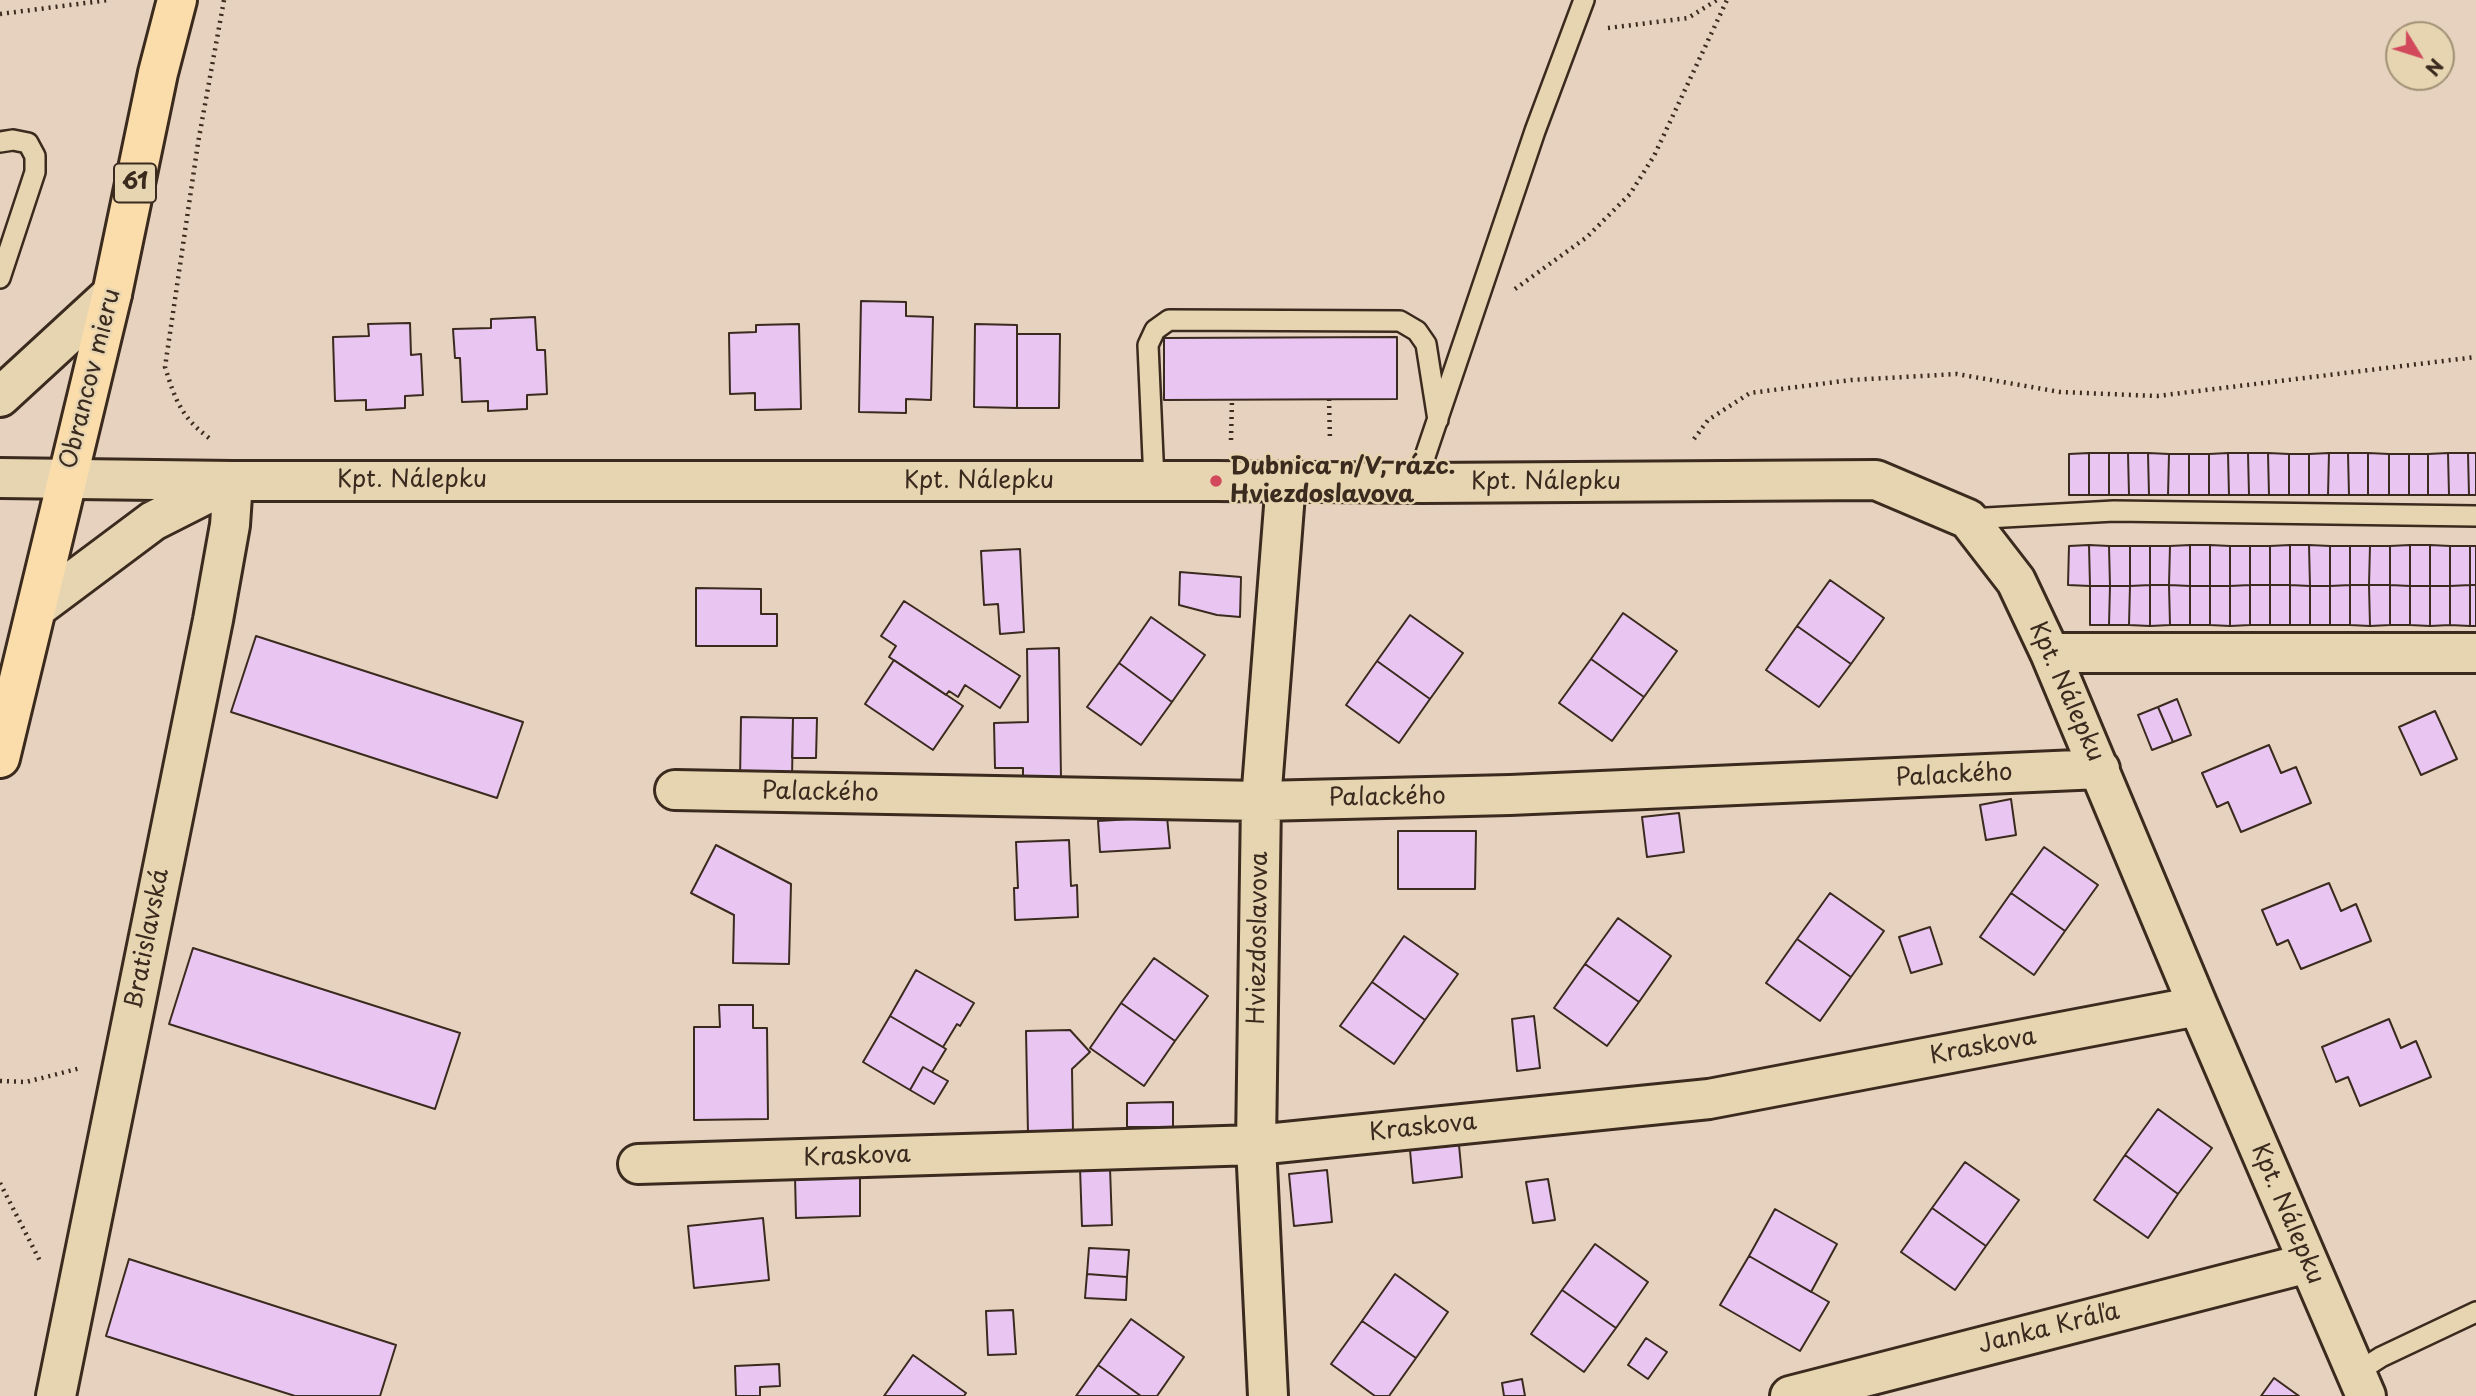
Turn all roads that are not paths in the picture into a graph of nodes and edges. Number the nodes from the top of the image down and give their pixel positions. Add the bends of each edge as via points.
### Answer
1 (177, 0) edge
2 (1584, 0) edge
3 (0, 142) edge
4 (0, 278) edge
5 (112, 293) junction
6 (0, 397) edge
7 (1438, 420) junction
8 (0, 478) edge
9 (67, 478) junction
10 (233, 481) junction
11 (1154, 481) junction
12 (1286, 481) junction
13 (1416, 483) junction
14 (2476, 516) edge
15 (1968, 519) junction
16 (38, 607) junction
17 (2050, 653) junction
18 (2476, 653) edge
19 (8, 679) edge
20 (0, 758) edge
21 (2100, 769) junction
22 (675, 790) dead end
23 (1261, 801) junction
24 (2198, 1006) junction
25 (1256, 1145) junction
26 (638, 1164) dead end
27 (2308, 1263) junction
28 (2476, 1312) edge
29 (2361, 1385) edge
30 (56, 1396) edge
31 (1268, 1396) edge
32 (1790, 1396) edge

1 - 5 main road, Obrancov mieru / 61
2 - 7 lane
3 - 4 lane via 28,143 35,156 35,172
5 - 6 street
5 - 9 main road, Obrancov mieru / 61
7 - 11 lane via 1426,344 1417,331 1400,321 1169,320 1155,330 1148,345
7 - 13 lane
8 - 9 street, Kpt. Nálepku
9 - 10 street, Kpt. Nálepku
9 - 16 main road, Obrancov mieru / 61
10 - 11 street, Kpt. Nálepku
10 - 16 street via 153,521
10 - 30 street, Bratislavská via 213,620
11 - 12 street, Kpt. Nálepku
12 - 13 street, Kpt. Nálepku
12 - 23 street, Hviezdoslavova
13 - 15 street, Kpt. Nálepku via 1876,480
14 - 15 lane via 2114,510
15 - 17 street, Kpt. Nálepku via 2016,581
16 - 19 main road, Obrancov mieru / 61
17 - 18 street
17 - 21 street, Kpt. Nálepku
19 - 20 main road, Obrancov mieru / 61
21 - 23 street, Palackého
21 - 24 street, Kpt. Nálepku
22 - 23 street, Palackého
23 - 25 street, Hviezdoslavova
24 - 25 street, Kraskova via 1709,1099
24 - 27 street, Kpt. Nálepku
25 - 26 street, Kraskova
25 - 31 street, Hviezdoslavova
27 - 29 street, Kpt. Nálepku
27 - 32 street, Janka Kráľa
28 - 29 lane via 2381,1357

